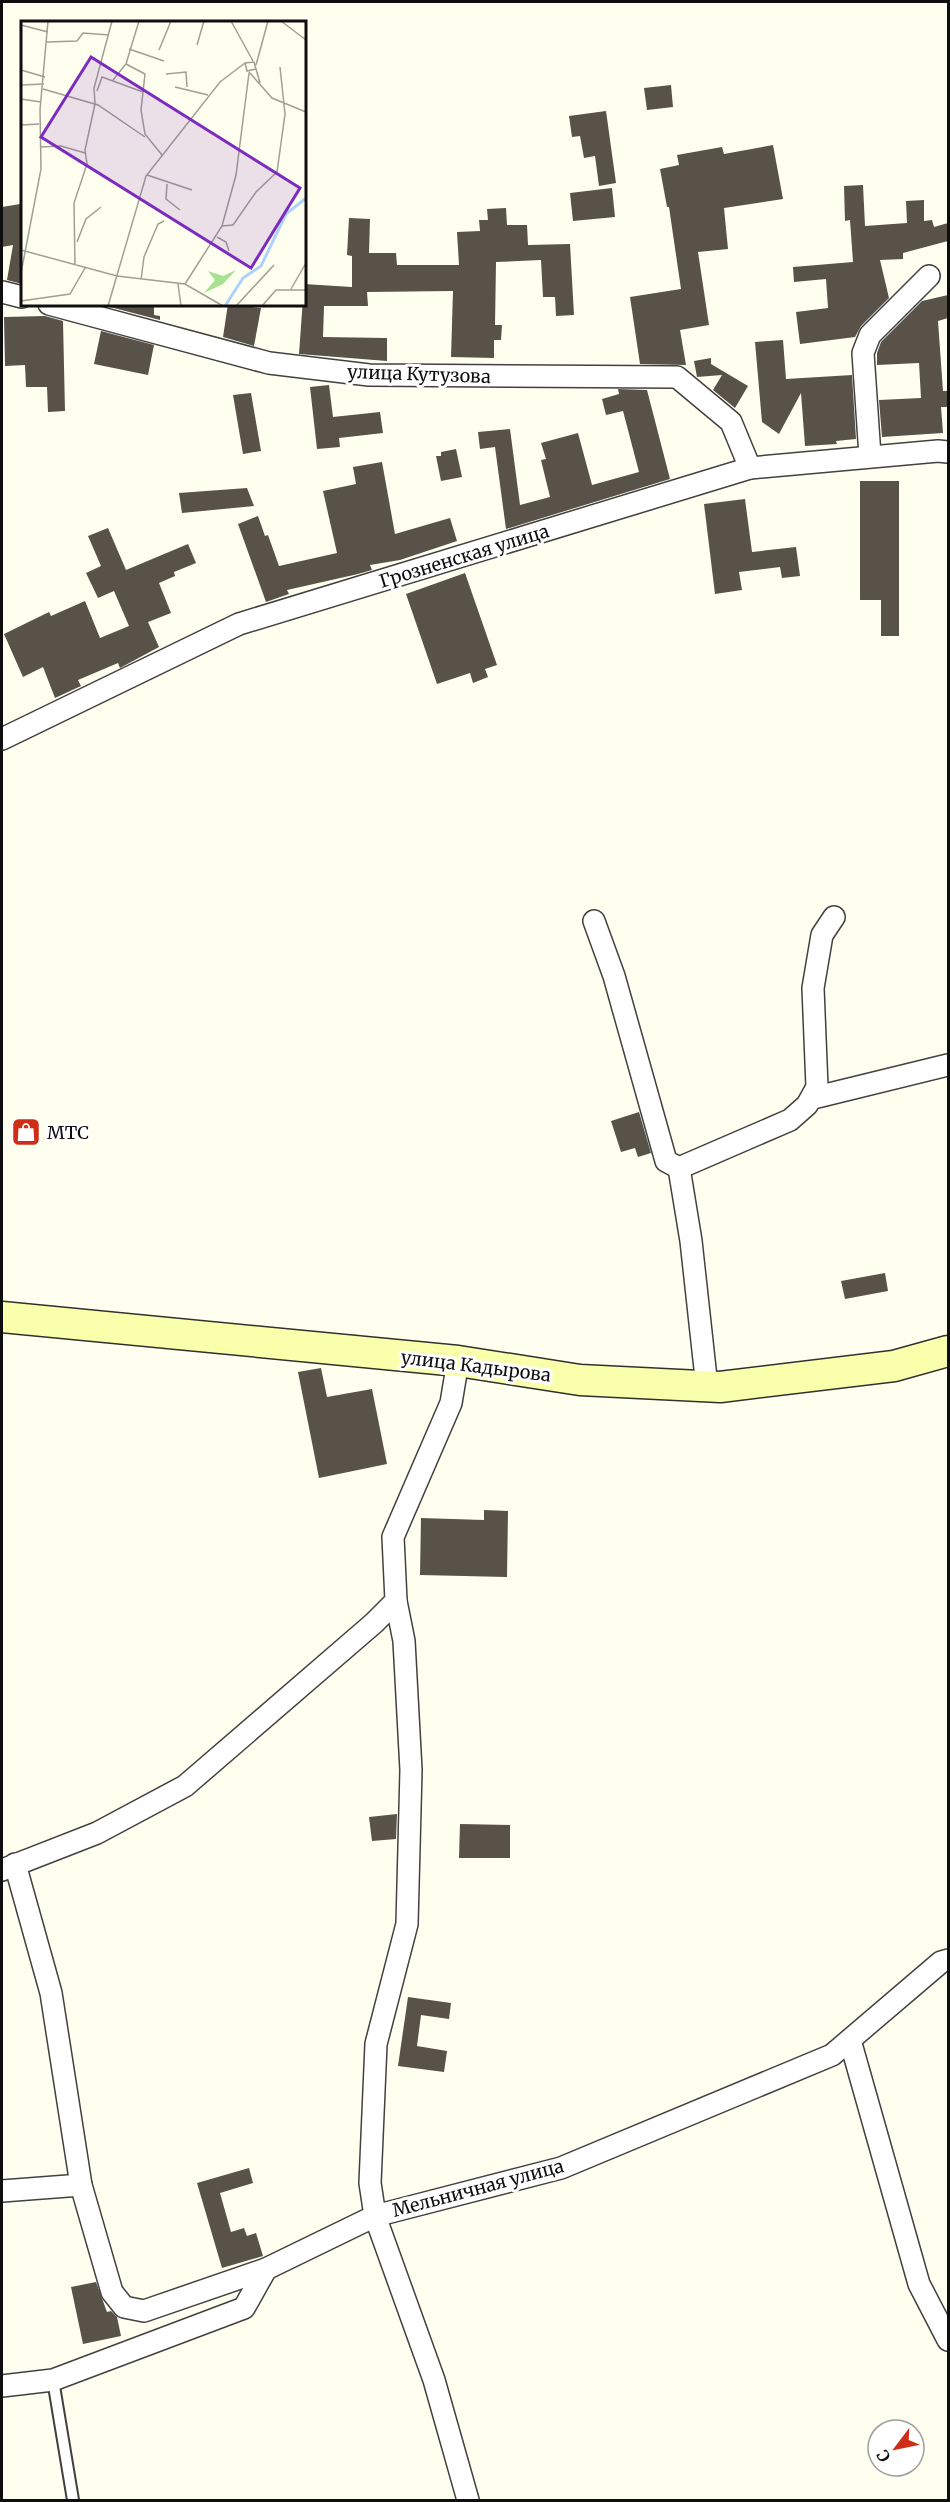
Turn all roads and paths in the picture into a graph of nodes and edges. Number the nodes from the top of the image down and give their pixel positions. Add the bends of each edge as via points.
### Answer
1 (930, 276) dead end
2 (2, 292) edge
3 (21, 297) edge
4 (56, 306) edge
5 (948, 452) edge
6 (870, 456) junction
7 (750, 468) junction
8 (2, 739) edge
9 (834, 917) dead end
10 (594, 921) dead end
11 (948, 1065) edge
12 (813, 1098) junction
13 (680, 1168) junction
14 (2, 1317) edge
15 (948, 1351) edge
16 (458, 1361) junction
17 (707, 1387) junction
18 (396, 1601) junction
19 (8, 1867) edge
20 (948, 1960) edge
21 (850, 2040) junction
22 (81, 2185) junction
23 (2, 2191) edge
24 (375, 2216) junction
25 (266, 2269) junction
26 (948, 2340) edge
27 (53, 2380) junction
28 (2, 2386) edge
29 (73, 2500) edge
30 (468, 2500) edge

1 - 6 street via 870,335 863,353
2 - 3 street
4 - 7 street, улица Кутузова via 269,363 369,375 676,377 731,422
5 - 6 street, Грозненская улица
6 - 7 street, Грозненская улица
7 - 8 street, Грозненская улица via 239,624
9 - 12 street via 822,935 813,988 817,1087
10 - 13 street via 614,976 666,1161
11 - 12 street
12 - 13 street via 790,1120
13 - 17 street
14 - 16 street, улица Кадырова
15 - 17 street, улица Кадырова via 894,1366
16 - 17 street, улица Кадырова via 580,1380
16 - 18 street via 451,1403 393,1537
18 - 19 street via 185,1786 97,1833
18 - 24 street via 404,1641 411,1770 407,1924 376,2044 370,2183
19 - 22 street, Мельничная улица via 51,1993
20 - 21 street, Мельничная улица
21 - 24 street, Мельничная улица via 832,2055 561,2168
21 - 26 street via 919,2284
22 - 23 street
22 - 25 street, Мельничная улица via 112,2292 124,2307 144,2311
24 - 25 street, Мельничная улица
24 - 30 street via 434,2380
25 - 27 street via 244,2308
27 - 28 street
27 - 29 lane

